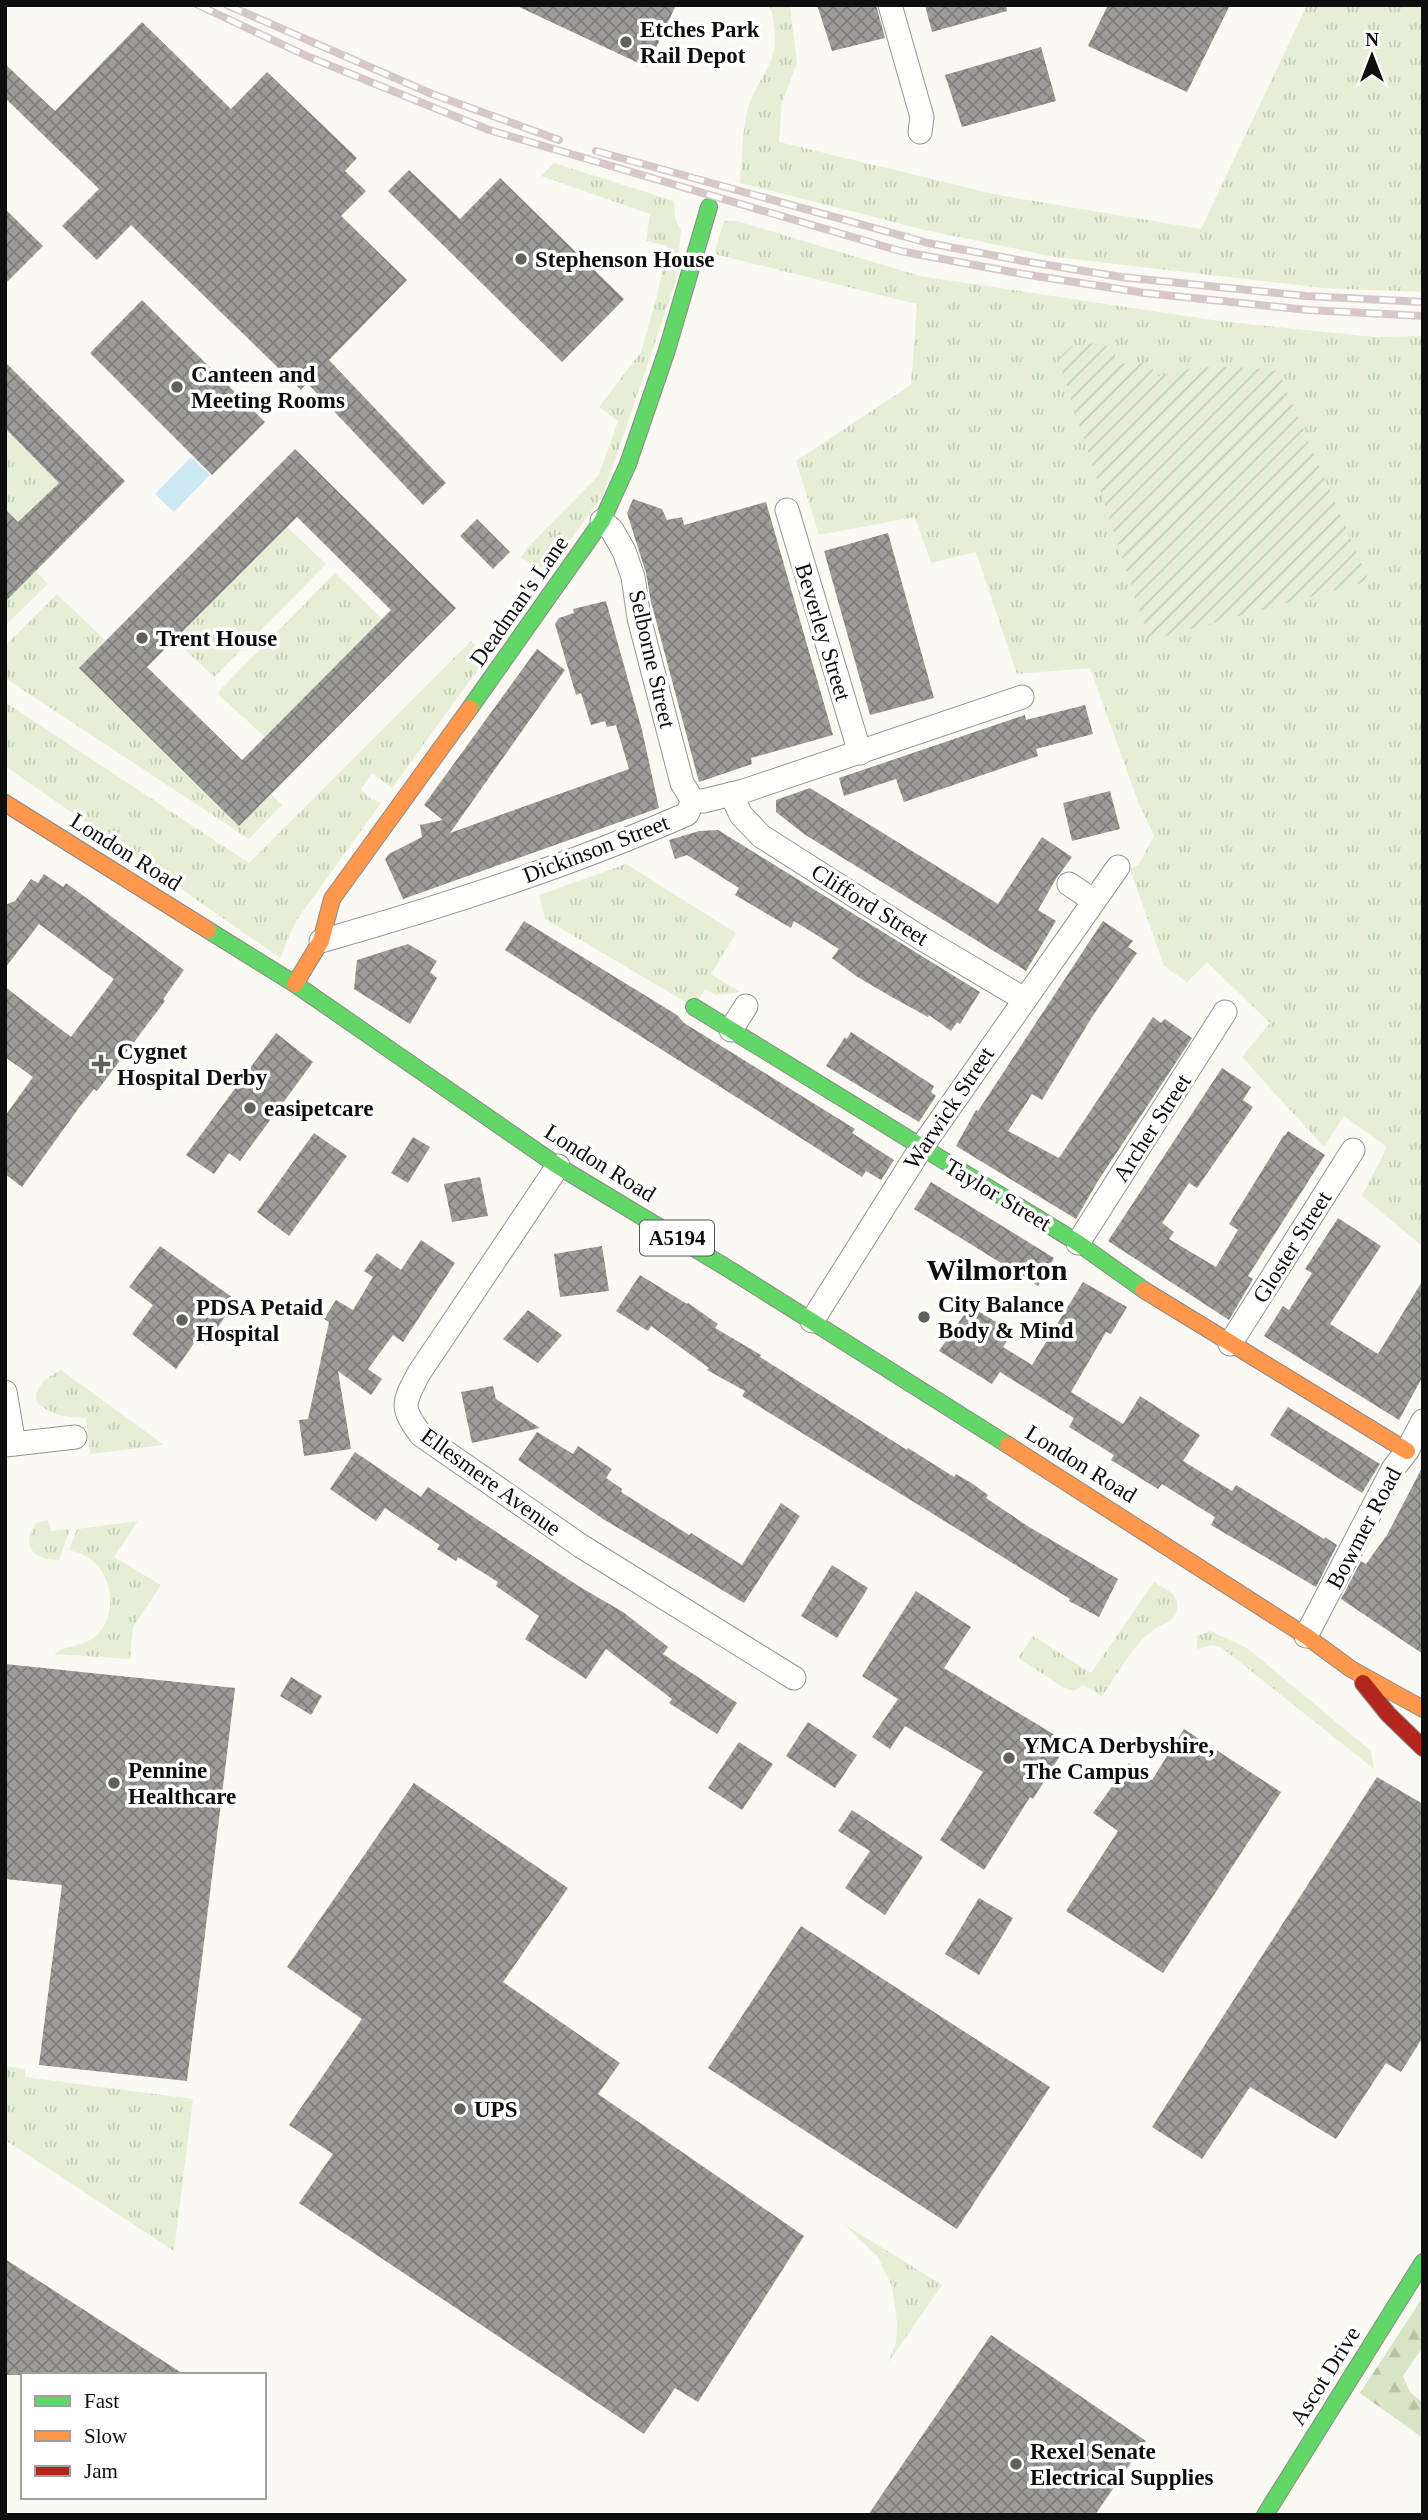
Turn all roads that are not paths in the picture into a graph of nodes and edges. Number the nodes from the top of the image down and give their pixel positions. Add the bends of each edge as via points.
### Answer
1 (890, 5) edge
2 (920, 132) dead end
3 (709, 207) dead end
4 (786, 510) dead end
5 (602, 521) junction
6 (1021, 697) dead end
7 (860, 753) junction
8 (731, 794) junction
9 (692, 801) junction
10 (5, 803) edge
11 (1118, 867) dead end
12 (1069, 884) dead end
13 (1094, 901) junction
14 (321, 941) junction
15 (295, 984) junction
16 (1024, 999) junction
17 (746, 1006) dead end
18 (694, 1007) dead end
19 (1226, 1012) dead end
20 (730, 1030) junction
21 (921, 1148) junction
22 (1353, 1150) dead end
23 (558, 1166) junction
24 (1078, 1244) junction
25 (813, 1321) junction
26 (1230, 1344) junction
27 (5, 1392) edge
28 (1423, 1421) edge
29 (75, 1437) dead end
30 (10, 1444) edge
31 (1407, 1451) junction
32 (1306, 1636) junction
33 (1351, 1669) junction
34 (794, 1678) dead end
35 (1423, 1709) edge
36 (1423, 1748) edge
37 (1423, 2262) edge
38 (1265, 2515) edge

1 - 2 street via 922,117
3 - 5 street, Deadman's Lane via 654,388
4 - 7 street, Beverley Street
5 - 9 street, Selborne Street via 624,551 634,577 639,618 682,783
5 - 14 street, Deadman's Lane via 332,898
6 - 7 street, Dickinson Street
7 - 8 street, Dickinson Street
8 - 9 street, Dickinson Street
8 - 16 street, Clifford Street via 741,815 761,836
9 - 14 street, Dickinson Street via 687,814 624,841 504,885
10 - 15 street, London Road / A5194
11 - 13 street, Warwick Street
12 - 13 street
13 - 16 street, Warwick Street
14 - 15 street, Deadman's Lane
15 - 23 street, London Road / A5194
16 - 21 street, Warwick Street
17 - 20 street
18 - 20 street, Taylor Street
19 - 24 street, Archer Street
20 - 21 street, Taylor Street
21 - 24 street, Taylor Street
21 - 25 street, Warwick Street
22 - 26 street, Gloster Street
23 - 25 street, London Road / A5194
23 - 34 street, Ellesmere Avenue via 419,1373 406,1395 407,1416 421,1435 580,1546
24 - 26 street, Taylor Street
25 - 32 street, London Road / A5194
26 - 31 street, Taylor Street
27 - 30 street
28 - 31 street, Bowmer Road
29 - 30 street
31 - 32 street, Bowmer Road via 1393,1469
32 - 33 street, London Road / A5194
33 - 35 street, London Road / A5194
33 - 36 street, London Road / A5194
37 - 38 street, Ascot Drive

